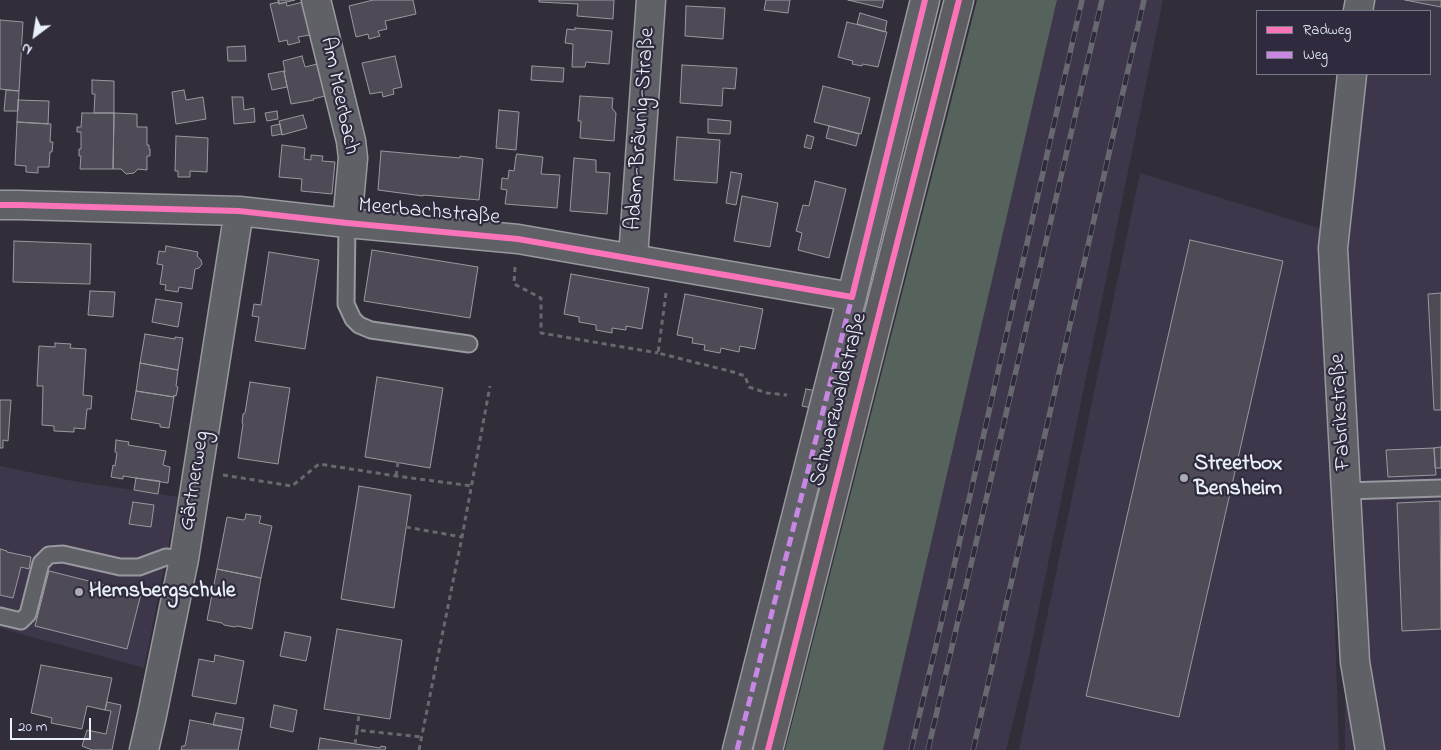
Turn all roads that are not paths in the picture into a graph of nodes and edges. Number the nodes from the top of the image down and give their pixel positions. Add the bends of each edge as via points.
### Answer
1 (316, 0) edge
2 (651, 0) edge
3 (925, 0) edge
4 (960, 0) edge
5 (1352, 75) edge
6 (0, 205) edge
7 (239, 211) junction
8 (348, 223) junction
9 (633, 258) junction
10 (852, 296) junction
11 (469, 344) dead end
12 (1441, 488) edge
13 (1346, 491) junction
14 (184, 559) junction
15 (0, 616) edge
16 (144, 750) edge
17 (737, 750) edge
18 (768, 750) edge
19 (1370, 750) edge

1 - 8 street, Am Meerbach via 351,141 353,158
2 - 9 street, Adam-Bräunig-Straße
3 - 10 street, Schwarzwaldstraße
4 - 18 main road, Schwarzwaldstraße
5 - 13 street, Fabrikstraße via 1333,248
6 - 7 street, Meerbachstraße
7 - 8 street, Meerbachstraße
7 - 14 street, Gärtnerweg
8 - 9 street, Meerbachstraße via 518,239
8 - 11 lane via 346,304 359,325 371,330
9 - 10 street, Meerbachstraße
10 - 17 street, Schwarzwaldstraße
12 - 13 lane
13 - 19 street, Fabrikstraße via 1355,662
14 - 15 lane via 166,557 139,568 62,554 49,555 41,563 28,614 21,621
14 - 16 street, Gärtnerweg

